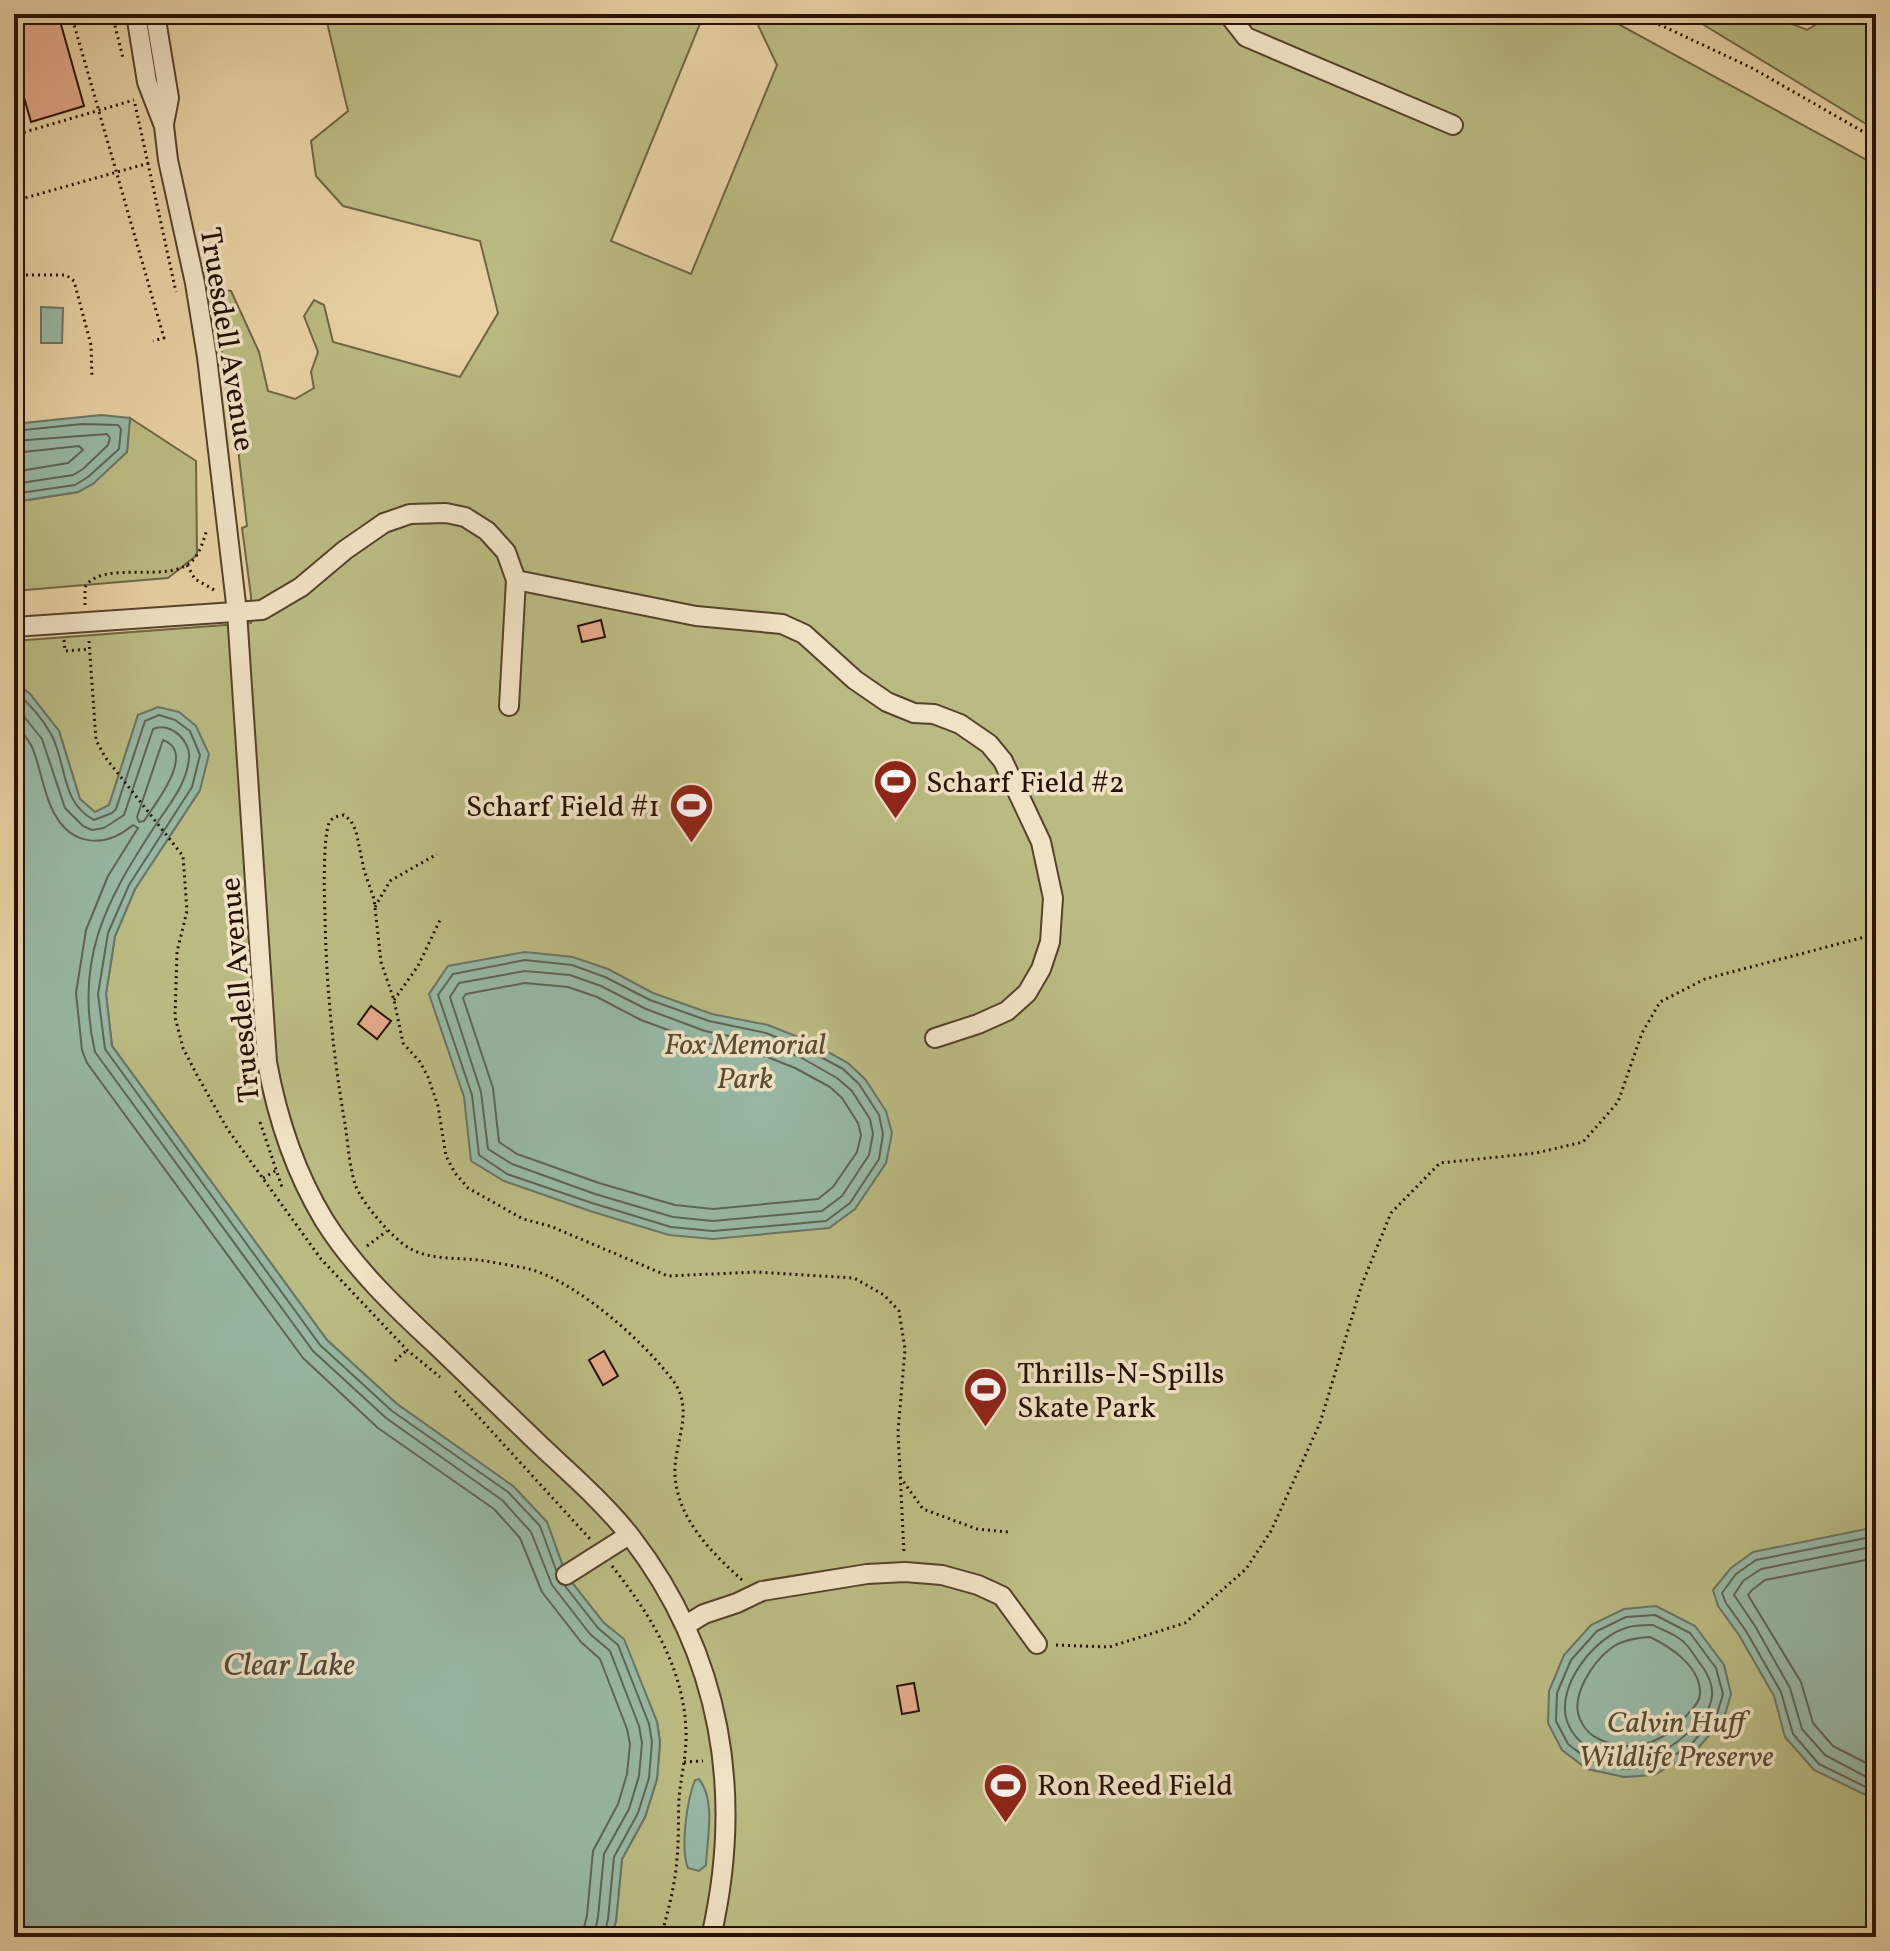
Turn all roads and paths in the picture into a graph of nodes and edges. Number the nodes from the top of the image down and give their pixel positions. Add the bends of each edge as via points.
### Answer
1 (71, 14) edge
2 (112, 14) edge
3 (136, 14) edge
4 (155, 14) edge
5 (1228, 14) edge
6 (1637, 14) edge
7 (123, 58) dead end
8 (99, 110) junction
9 (1453, 125) dead end
10 (164, 126) junction
11 (18, 134) dead end
12 (1876, 139) edge
13 (168, 160) junction
14 (147, 163) junction
15 (115, 172) junction
16 (14, 201) edge
17 (14, 275) edge
18 (177, 298) dead end
19 (153, 341) dead end
20 (92, 378) dead end
21 (208, 523) dead end
22 (187, 565) junction
23 (516, 580) junction
24 (237, 612) junction
25 (87, 621) junction
26 (14, 627) edge
27 (509, 706) dead end
28 (437, 854) dead end
29 (375, 907) junction
30 (440, 920) dead end
31 (1876, 934) edge
32 (394, 1000) junction
33 (935, 1038) dead end
34 (260, 1122) dead end
35 (283, 1190) dead end
36 (407, 1350) junction
37 (395, 1361) dead end
38 (900, 1477) junction
39 (1008, 1532) dead end
40 (629, 1535) junction
41 (601, 1552) junction
42 (905, 1572) junction
43 (566, 1575) dead end
44 (762, 1591) junction
45 (686, 1625) junction
46 (1037, 1644) joint
47 (661, 1937) edge
48 (711, 1937) edge

1 - 8 path
2 - 7 path
3 - 10 street, Truesdell Avenue via 147,82
4 - 10 street, Truesdell Avenue via 169,98
5 - 9 street via 1246,37
6 - 12 path via 1752,68
8 - 11 path
8 - 14 path via 134,100
8 - 15 path
10 - 13 street, Truesdell Avenue
13 - 14 path
13 - 24 street, Truesdell Avenue via 207,357
14 - 15 path
14 - 18 path
15 - 16 path
15 - 19 path via 164,338
17 - 20 path via 66,275 74,281 91,345
21 - 22 path via 202,545
22 - 24 path via 195,579
22 - 25 path via 96,576 84,593
23 - 24 street via 506,552 465,517 410,514 384,523 272,605
23 - 27 street
23 - 33 street via 696,616 782,624 804,634 887,702 960,724 989,744 1003,761 1041,842 1053,898 1050,942 1027,993 1007,1011
24 - 25 street
24 - 40 street, Truesdell Avenue via 267,1062 275,1104 300,1174 324,1220 395,1307
25 - 26 street
25 - 36 path via 96,740 183,856 187,911 177,952 175,1017 183,1048 228,1130 321,1259
28 - 29 path via 390,881
29 - 32 path via 381,962
29 - 44 path via 356,831 344,815 336,816 329,823 324,876 326,987 356,1186 387,1231 410,1249 533,1270 561,1282 629,1334 675,1383 683,1403 675,1475 682,1509 706,1545 749,1586
30 - 32 path
31 - 46 path via 1705,979 1660,1002 1642,1033 1618,1102 1583,1142 1536,1153 1440,1163 1391,1213 1362,1284 1320,1423 1271,1531 1246,1569 1185,1623 1109,1647
32 - 38 path via 403,1043 420,1062 438,1106 446,1156 468,1188 523,1219 668,1276 756,1272 854,1278 884,1295 899,1311 905,1349
34 - 35 path
36 - 37 path
36 - 41 path via 448,1384
38 - 39 path via 923,1509 977,1529
38 - 42 path
40 - 41 street
40 - 45 street, Truesdell Avenue
41 - 43 street
41 - 47 path via 658,1633 684,1705 677,1858
42 - 44 street
42 - 46 street via 942,1575 1002,1596
44 - 45 street
45 - 48 street, Truesdell Avenue via 713,1706 726,1789 722,1889

